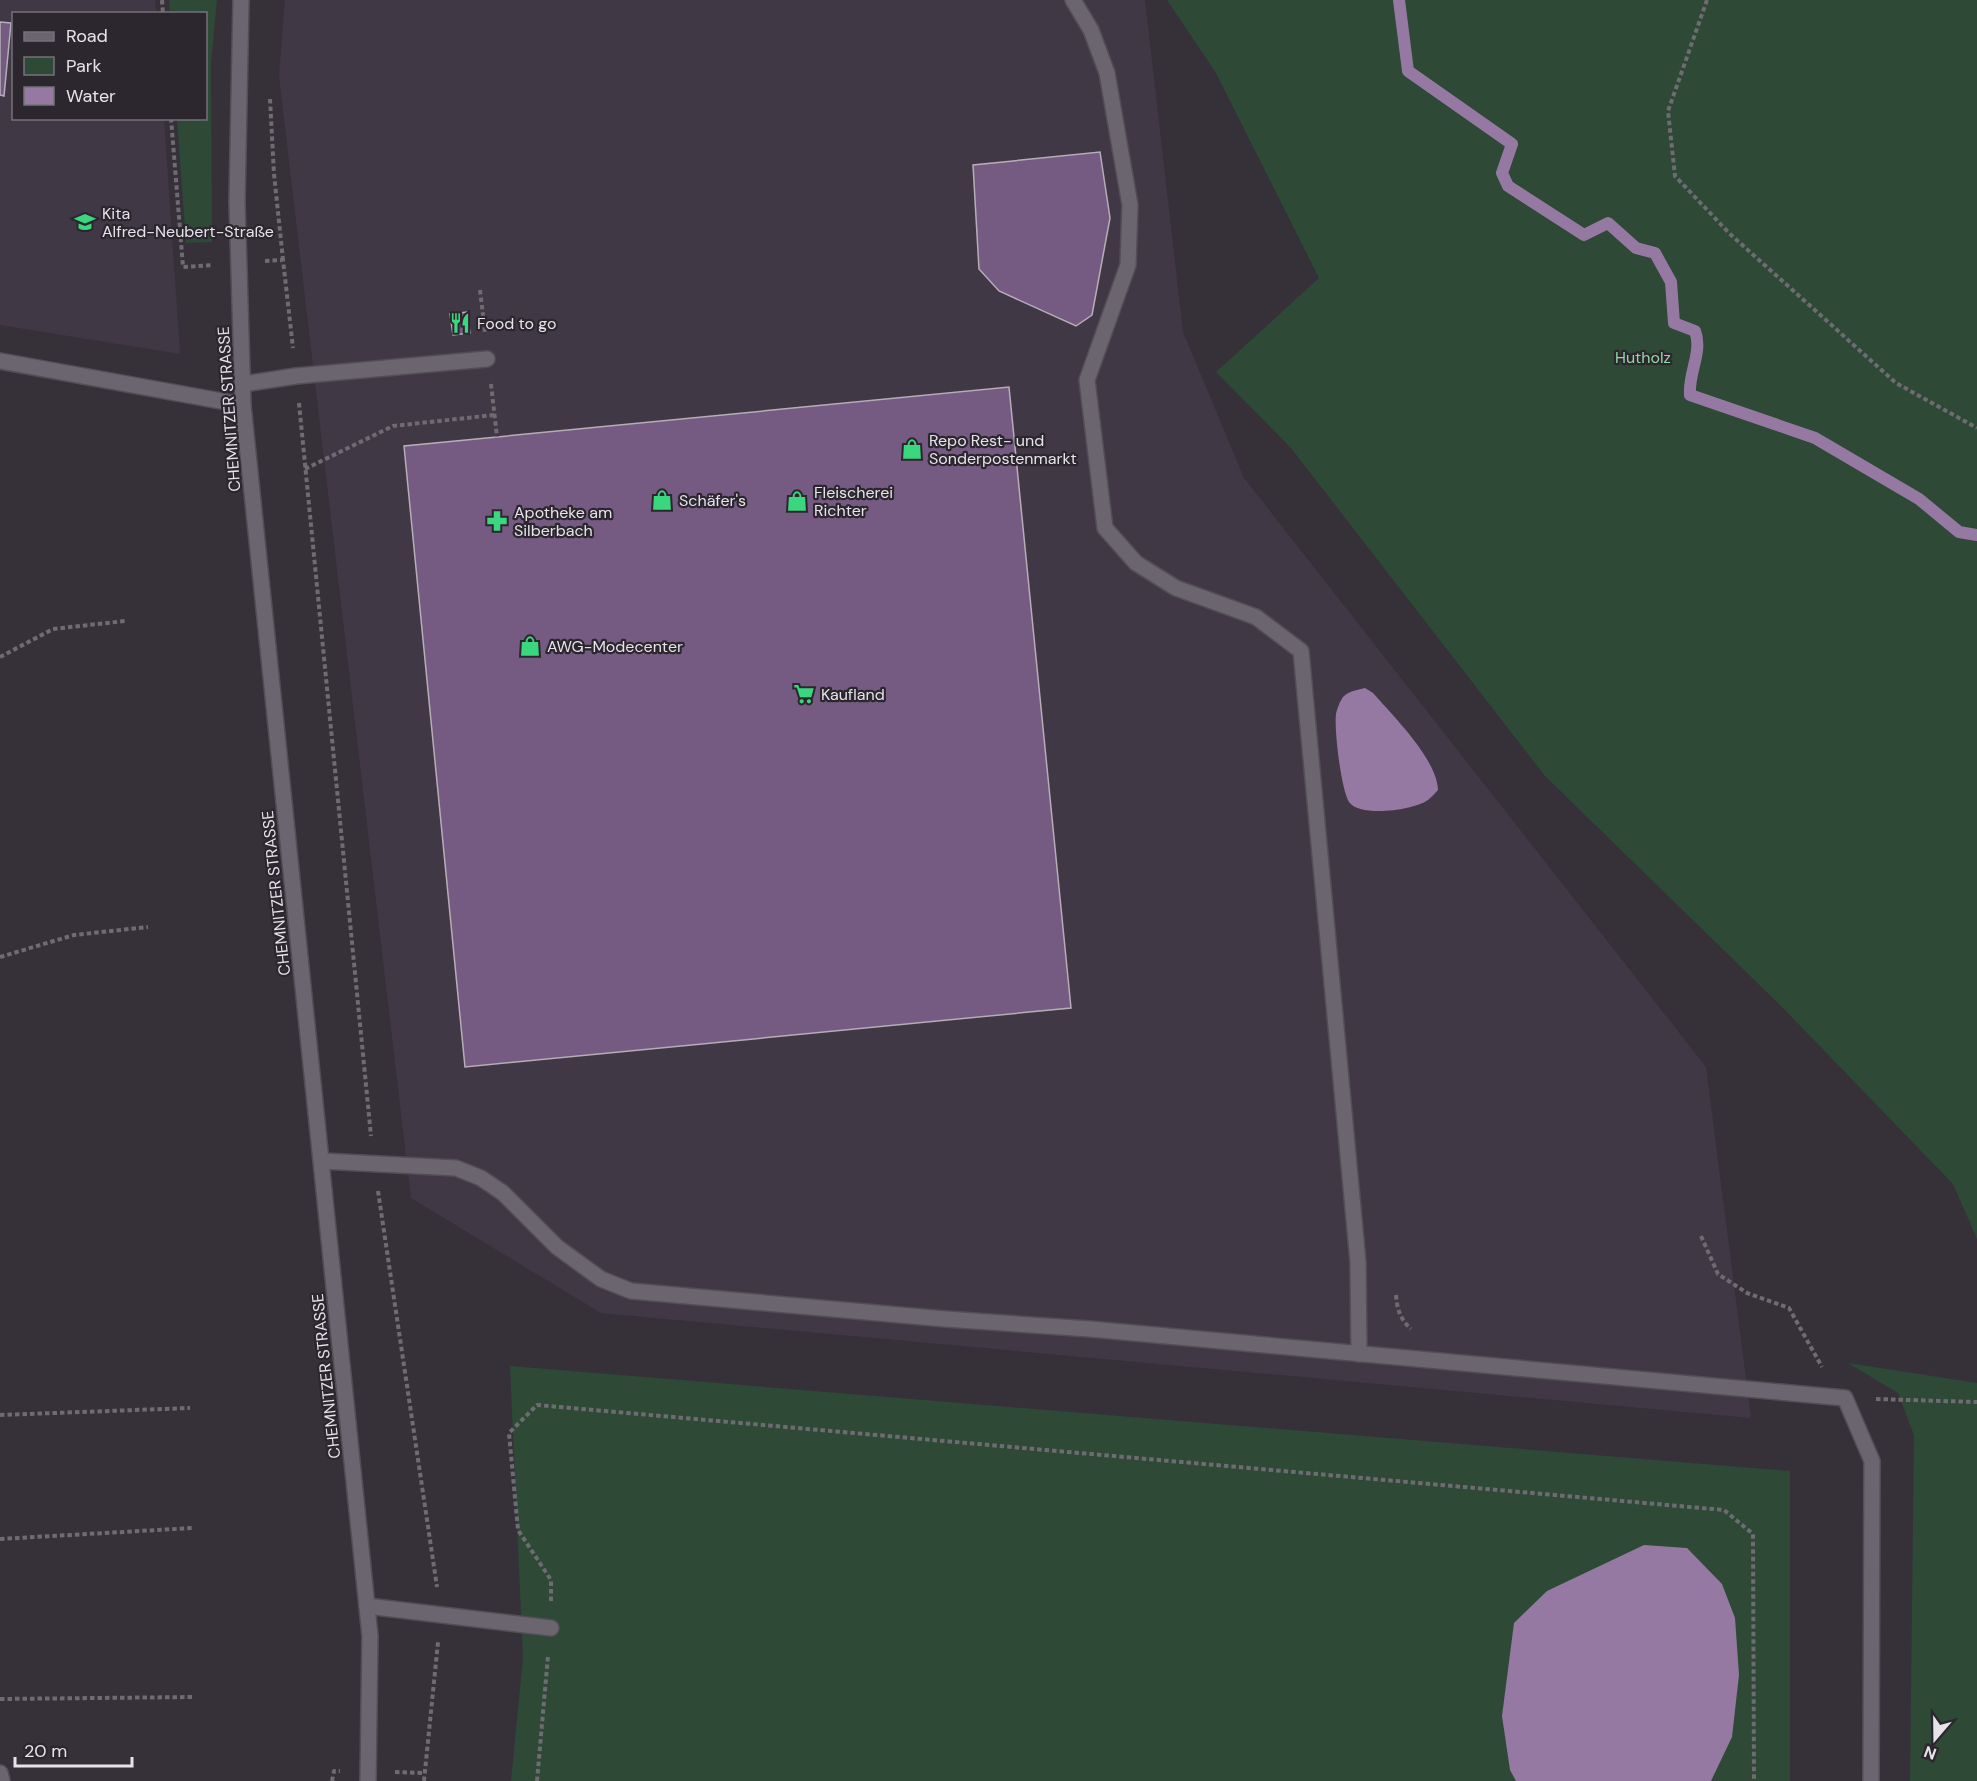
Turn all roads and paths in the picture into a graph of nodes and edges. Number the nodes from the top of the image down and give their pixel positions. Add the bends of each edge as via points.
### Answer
1 (241, 0) edge
2 (1073, 0) edge
3 (1707, 0) edge
4 (270, 96) dead end
5 (171, 120) edge
6 (283, 260) junction
7 (239, 263) junction
8 (487, 359) dead end
9 (0, 361) edge
10 (296, 376) junction
11 (243, 384) junction
12 (243, 405) junction
13 (494, 415) dead end
14 (1977, 428) edge
15 (305, 470) junction
16 (125, 621) dead end
17 (0, 657) edge
18 (148, 927) dead end
19 (0, 957) edge
20 (322, 1161) junction
21 (374, 1164) junction
22 (1701, 1236) dead end
23 (1396, 1295) dead end
24 (1418, 1333) dead end
25 (1359, 1354) junction
26 (1845, 1398) junction
27 (1977, 1402) edge
28 (190, 1408) dead end
29 (0, 1415) edge
30 (192, 1528) dead end
31 (0, 1539) edge
32 (367, 1606) junction
33 (441, 1616) junction
34 (551, 1628) junction
35 (194, 1697) dead end
36 (0, 1699) edge
37 (0, 1773) edge
38 (2, 1781) edge
39 (368, 1781) edge
40 (424, 1781) edge
41 (537, 1781) edge
42 (1754, 1781) edge
43 (1871, 1781) edge

1 - 7 street, CHEMNITZER STRASSE
2 - 25 street via 1091,30 1107,73 1130,205 1128,265 1087,380 1104,528 1146,570 1176,588 1256,617 1301,651 1358,1262
3 - 14 path via 1668,111 1675,176 1729,233 1896,383
4 - 6 path
5 - 7 path via 183,267
6 - 7 path
6 - 10 path
7 - 11 street, CHEMNITZER STRASSE
8 - 10 street
9 - 12 street
10 - 11 street
10 - 15 path
11 - 12 street, CHEMNITZER STRASSE
12 - 20 street, CHEMNITZER STRASSE
13 - 15 path via 393,426
15 - 21 path
16 - 17 path via 53,629
18 - 19 path via 74,935
20 - 21 street
20 - 32 street, CHEMNITZER STRASSE
21 - 25 street via 456,1167 481,1178 557,1246 601,1279 631,1291
21 - 33 path
22 - 26 path via 1718,1274 1747,1293 1788,1308 1826,1376
23 - 24 path via 1404,1323
25 - 26 street
26 - 27 path
26 - 43 street via 1872,1461
28 - 29 path
30 - 31 path
32 - 33 street
32 - 39 street, CHEMNITZER STRASSE
33 - 34 street
33 - 40 path
34 - 41 path
34 - 42 path via 551,1580 518,1530 509,1432 537,1405 1724,1510 1753,1534
35 - 36 path
37 - 38 street

